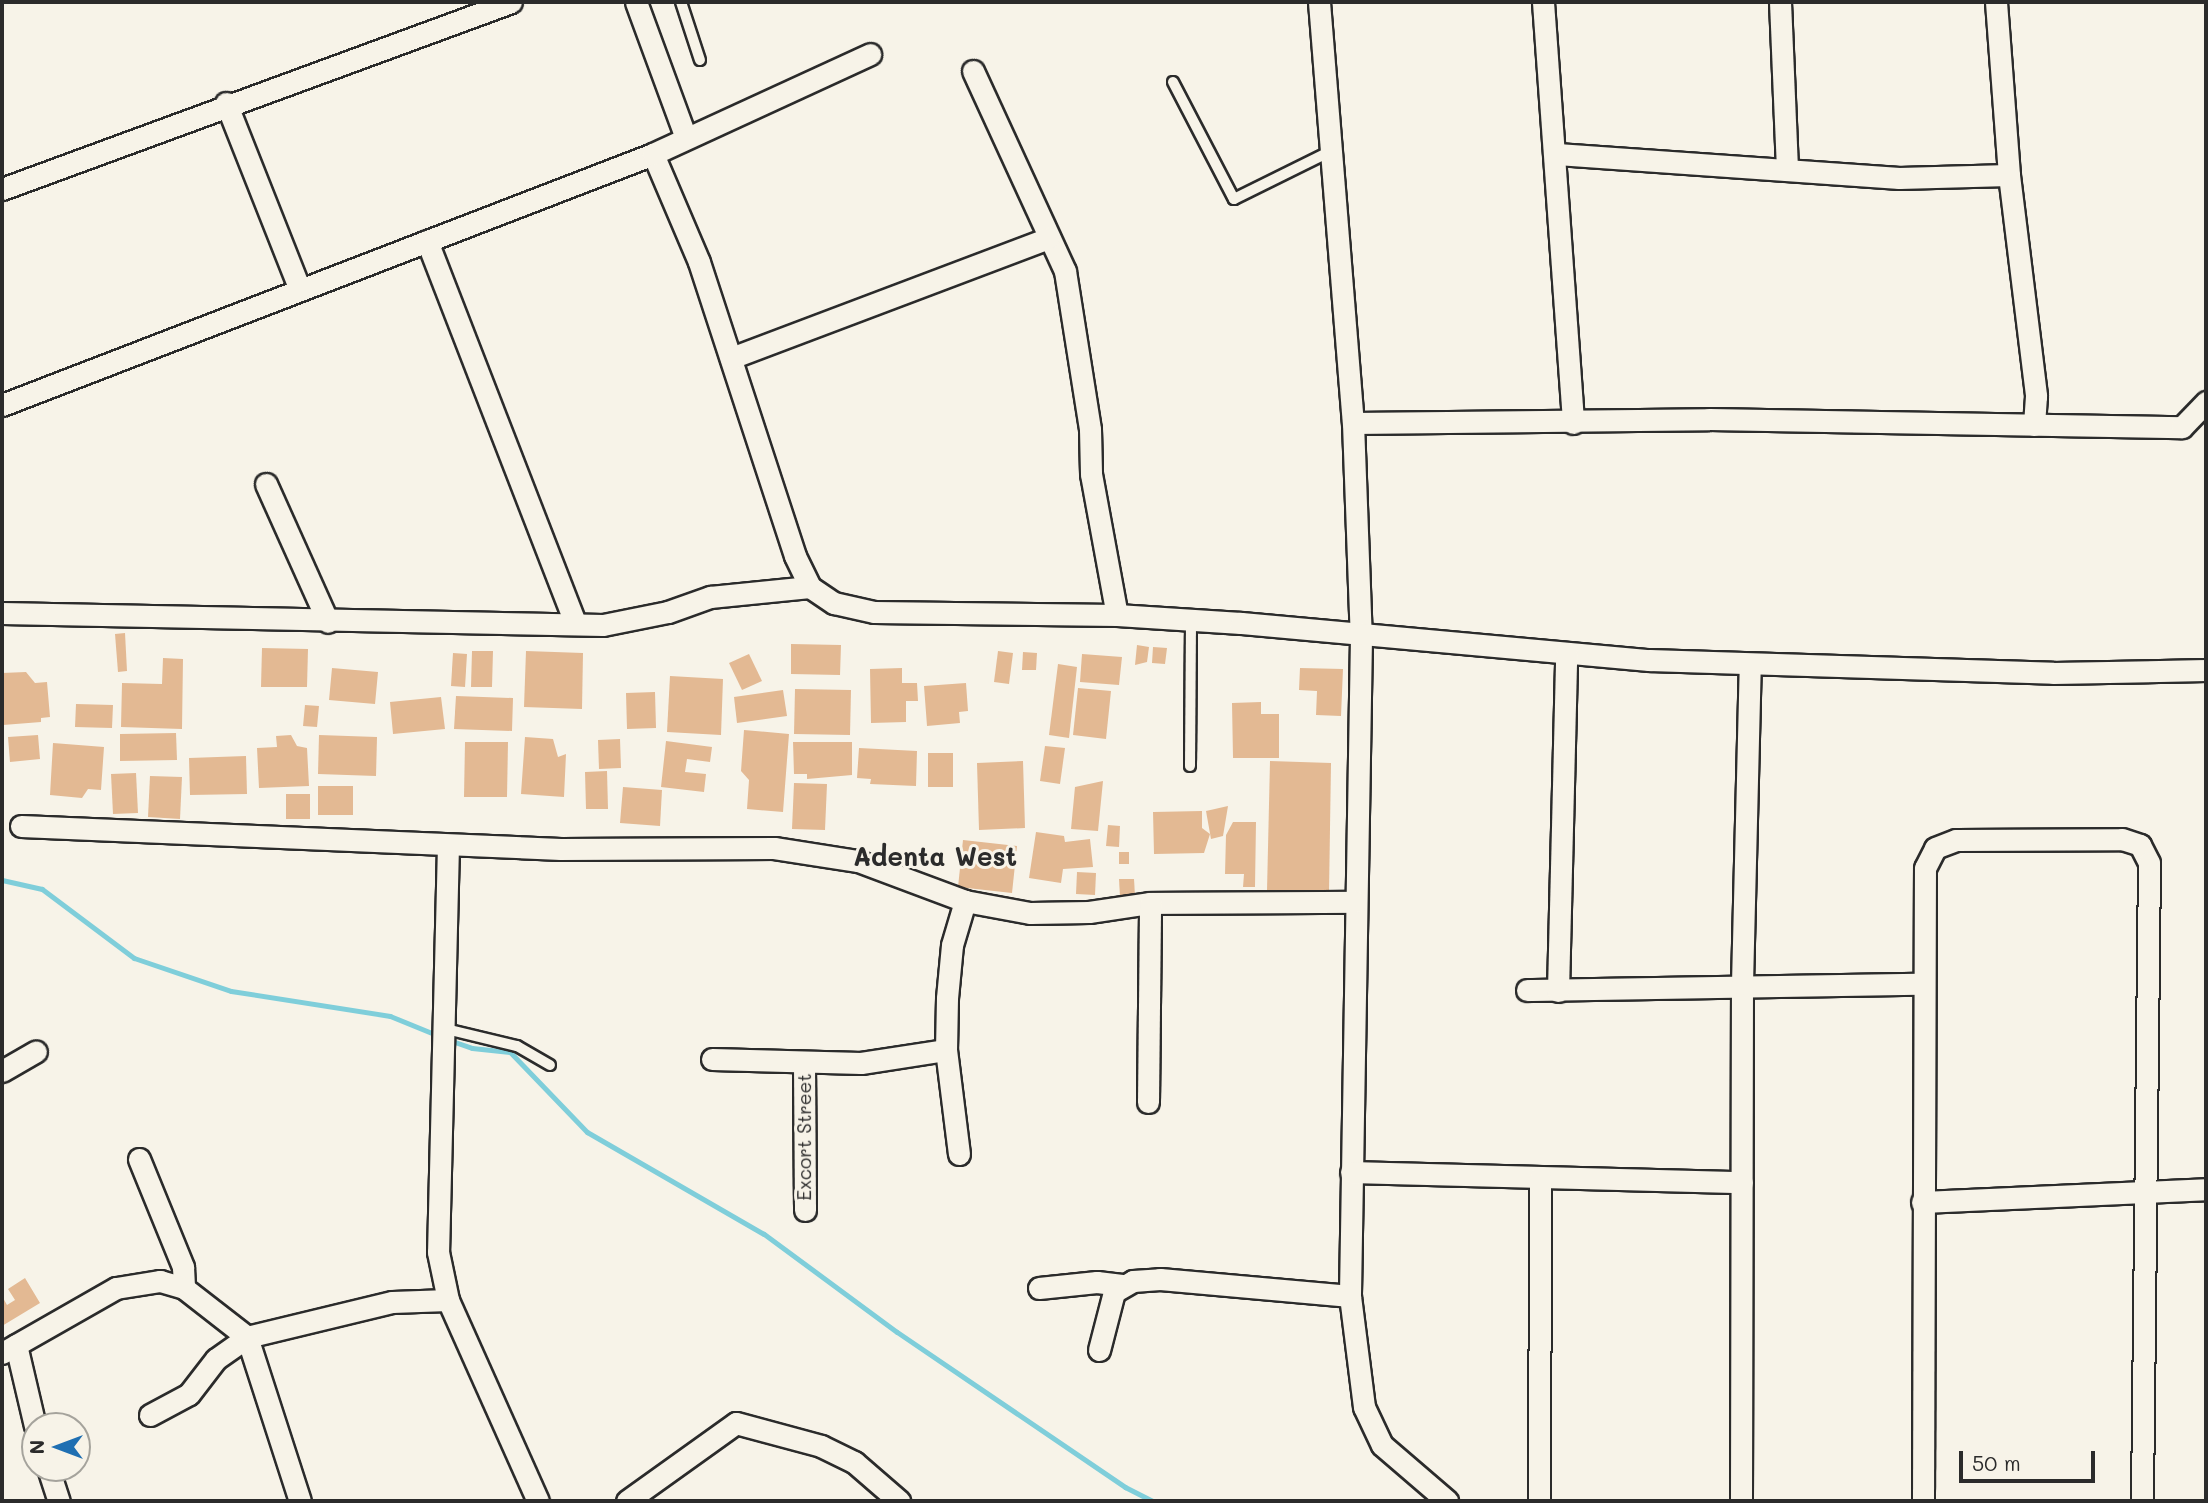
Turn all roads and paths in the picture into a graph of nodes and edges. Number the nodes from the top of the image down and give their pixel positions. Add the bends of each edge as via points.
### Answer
1 (511, 2) edge
2 (636, 2) edge
3 (681, 2) edge
4 (1319, 2) edge
5 (1543, 2) edge
6 (1780, 2) edge
7 (1996, 2) edge
8 (870, 54) dead end
9 (701, 60) dead end
10 (973, 71) dead end
11 (1173, 82) dead end
12 (226, 103) junction
13 (686, 138) junction
14 (1329, 152) junction
15 (653, 154) junction
16 (1557, 154) junction
17 (1787, 170) junction
18 (2009, 175) junction
19 (2, 189) edge
20 (1048, 239) junction
21 (427, 241) junction
22 (300, 290) junction
23 (731, 358) junction
24 (2206, 402) edge
25 (2, 405) edge
26 (1353, 423) junction
27 (1573, 423) junction
28 (2034, 425) junction
29 (266, 484) dead end
30 (810, 587) junction
31 (2, 613) edge
32 (1117, 615) junction
33 (1191, 620) junction
34 (328, 622) junction
35 (575, 622) junction
36 (1361, 637) junction
37 (1566, 653) junction
38 (1750, 664) junction
39 (2206, 670) edge
40 (1190, 766) dead end
41 (21, 825) dead end
42 (448, 845) junction
43 (965, 901) junction
44 (1356, 902) junction
45 (1150, 904) junction
46 (1742, 984) junction
47 (1923, 984) junction
48 (1527, 990) dead end
49 (1558, 991) junction
50 (446, 1030) junction
51 (946, 1050) junction
52 (36, 1051) dead end
53 (712, 1059) dead end
54 (804, 1064) junction
55 (550, 1065) dead end
56 (2, 1071) edge
57 (1148, 1102) dead end
58 (959, 1154) dead end
59 (139, 1159) dead end
60 (1351, 1172) junction
61 (1541, 1177) junction
62 (1742, 1182) junction
63 (2206, 1189) edge
64 (2147, 1193) junction
65 (1922, 1202) junction
66 (805, 1210) dead end
67 (1122, 1285) junction
68 (184, 1288) junction
69 (1039, 1288) dead end
70 (1350, 1296) junction
71 (448, 1300) junction
72 (247, 1337) junction
73 (9, 1349) edge
74 (1099, 1350) dead end
75 (30, 1412) edge
76 (150, 1415) dead end
77 (53, 1482) edge
78 (59, 1501) edge
79 (300, 1501) edge
80 (538, 1501) edge
81 (627, 1501) edge
82 (899, 1501) edge
83 (1447, 1501) edge
84 (1539, 1501) edge
85 (1741, 1501) edge
86 (1923, 1501) edge
87 (2142, 1501) edge

1 - 12 street
2 - 13 street
3 - 9 lane
4 - 14 street
5 - 16 street
6 - 17 street
7 - 18 street
8 - 13 street
10 - 20 street
11 - 14 lane via 1234,199
12 - 19 street
12 - 22 street
13 - 15 street
14 - 26 street
15 - 21 street
15 - 23 street via 699,262
16 - 17 street
16 - 27 street
17 - 18 street via 1899,178
18 - 28 street via 2036,397
20 - 23 street
20 - 32 street via 1065,271 1090,429 1091,474
21 - 22 street
21 - 35 street
22 - 25 street
23 - 30 street via 794,556
24 - 28 street via 2182,427
26 - 27 street
26 - 36 street
27 - 28 street via 1709,419
29 - 34 street
30 - 32 street via 834,603 874,612
30 - 35 street via 710,597 668,612 603,625
31 - 34 street
32 - 33 street
33 - 36 street
33 - 40 lane
34 - 35 street
36 - 37 street
36 - 44 street
37 - 38 street
37 - 49 street
38 - 39 street via 2053,673
38 - 46 street
41 - 42 street
42 - 43 street via 774,848 858,861
42 - 50 street
43 - 45 street via 1030,913
43 - 51 street via 952,945
44 - 45 street
44 - 60 street
45 - 57 street
46 - 47 street
46 - 49 street
46 - 62 street
47 - 64 street via 1925,868 1935,849 1955,840 2122,839 2140,845 2149,863
47 - 65 street
48 - 49 street
50 - 55 lane via 517,1046
50 - 71 street via 438,1252
51 - 54 street via 886,1061
51 - 58 street
52 - 56 street
53 - 54 street
54 - 66 street, Excort Street
59 - 68 street via 183,1267
60 - 61 street
60 - 70 street
61 - 62 street
61 - 84 street
62 - 85 street
63 - 64 street
64 - 65 street
64 - 87 street
65 - 86 street
67 - 69 street via 1097,1282
67 - 70 street via 1160,1279
67 - 74 street via 1114,1292
68 - 72 street
68 - 73 street via 160,1280 116,1288
70 - 83 street via 1364,1408 1381,1445
71 - 72 street via 392,1302
71 - 80 street
72 - 76 street via 216,1359 189,1394
72 - 79 street
73 - 75 street
77 - 78 street
81 - 82 street via 736,1423 821,1446 854,1462

